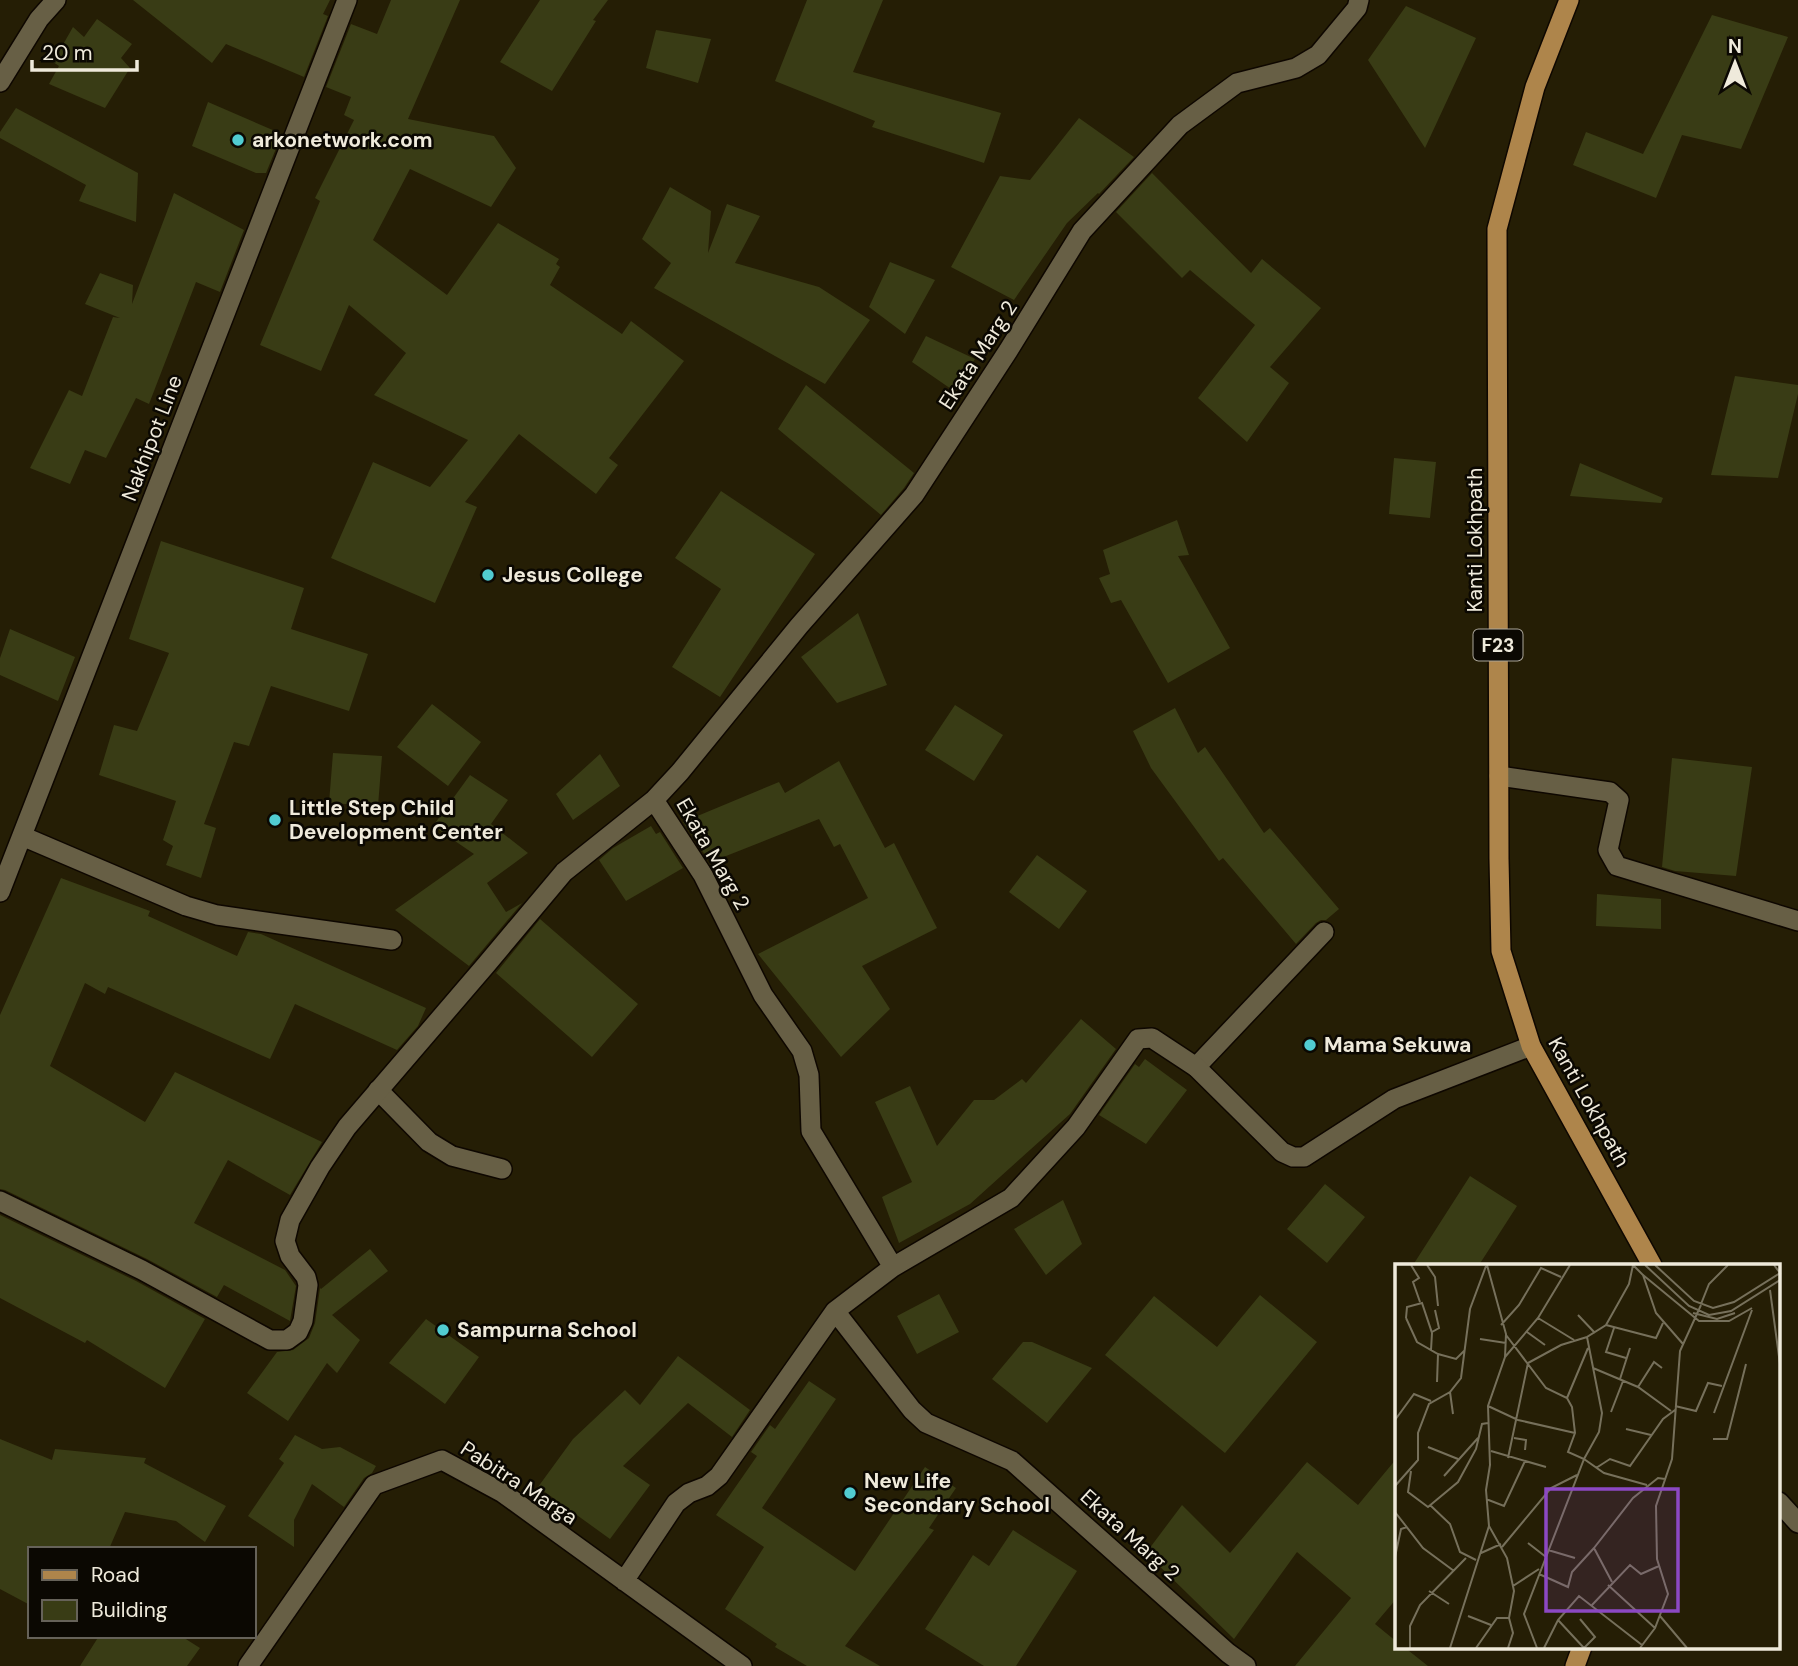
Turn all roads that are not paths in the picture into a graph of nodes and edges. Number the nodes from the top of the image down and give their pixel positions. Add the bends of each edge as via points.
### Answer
1 (56, 0) edge
2 (347, 0) edge
3 (1359, 0) edge
4 (1569, 0) edge
5 (0, 82) edge
6 (1499, 776) junction
7 (654, 800) junction
8 (22, 836) junction
9 (0, 892) edge
10 (1798, 921) edge
11 (1324, 932) dead end
12 (392, 940) dead end
13 (1531, 1046) junction
14 (1196, 1067) junction
15 (378, 1090) junction
16 (502, 1169) dead end
17 (0, 1200) edge
18 (1651, 1264) edge
19 (893, 1267) junction
20 (835, 1311) junction
21 (1780, 1503) edge
22 (1798, 1523) edge
23 (624, 1581) junction
24 (1582, 1648) edge
25 (248, 1666) edge
26 (742, 1666) edge
27 (1246, 1666) edge
28 (1575, 1666) edge

1 - 5 street
2 - 8 street, Nakhipot Line
3 - 7 street, Ekata Marg 2 via 1318,55 1296,68 1237,83 1180,125 1083,231 914,495
4 - 6 main road, Kanti Lokhpath / F23 via 1535,87 1497,229
6 - 10 street via 1610,792 1619,800 1608,850 1617,866
6 - 13 main road, Kanti Lokhpath / F23 via 1501,951
7 - 15 street via 564,872
7 - 19 street, Ekata Marg 2 via 704,875 764,995 802,1051 809,1075 811,1131
8 - 9 street, Nakhipot Line
8 - 12 street via 217,915
11 - 14 street
13 - 14 street via 1394,1099 1304,1157 1282,1152
13 - 18 main road, Kanti Lokhpath / F23
14 - 19 street via 1152,1038 1138,1039 1076,1127 1011,1198
15 - 16 street via 429,1142 452,1156
15 - 17 street via 347,1127 290,1220 285,1241 306,1277 308,1290 303,1321 287,1340 270,1340
19 - 20 street
20 - 23 street via 719,1476 677,1503
20 - 27 street, Ekata Marg 2 via 926,1423 1012,1461
21 - 22 street
23 - 25 street, Pabitra Marga via 502,1493 442,1460 374,1485
23 - 26 street, Pabitra Marga
24 - 28 main road

